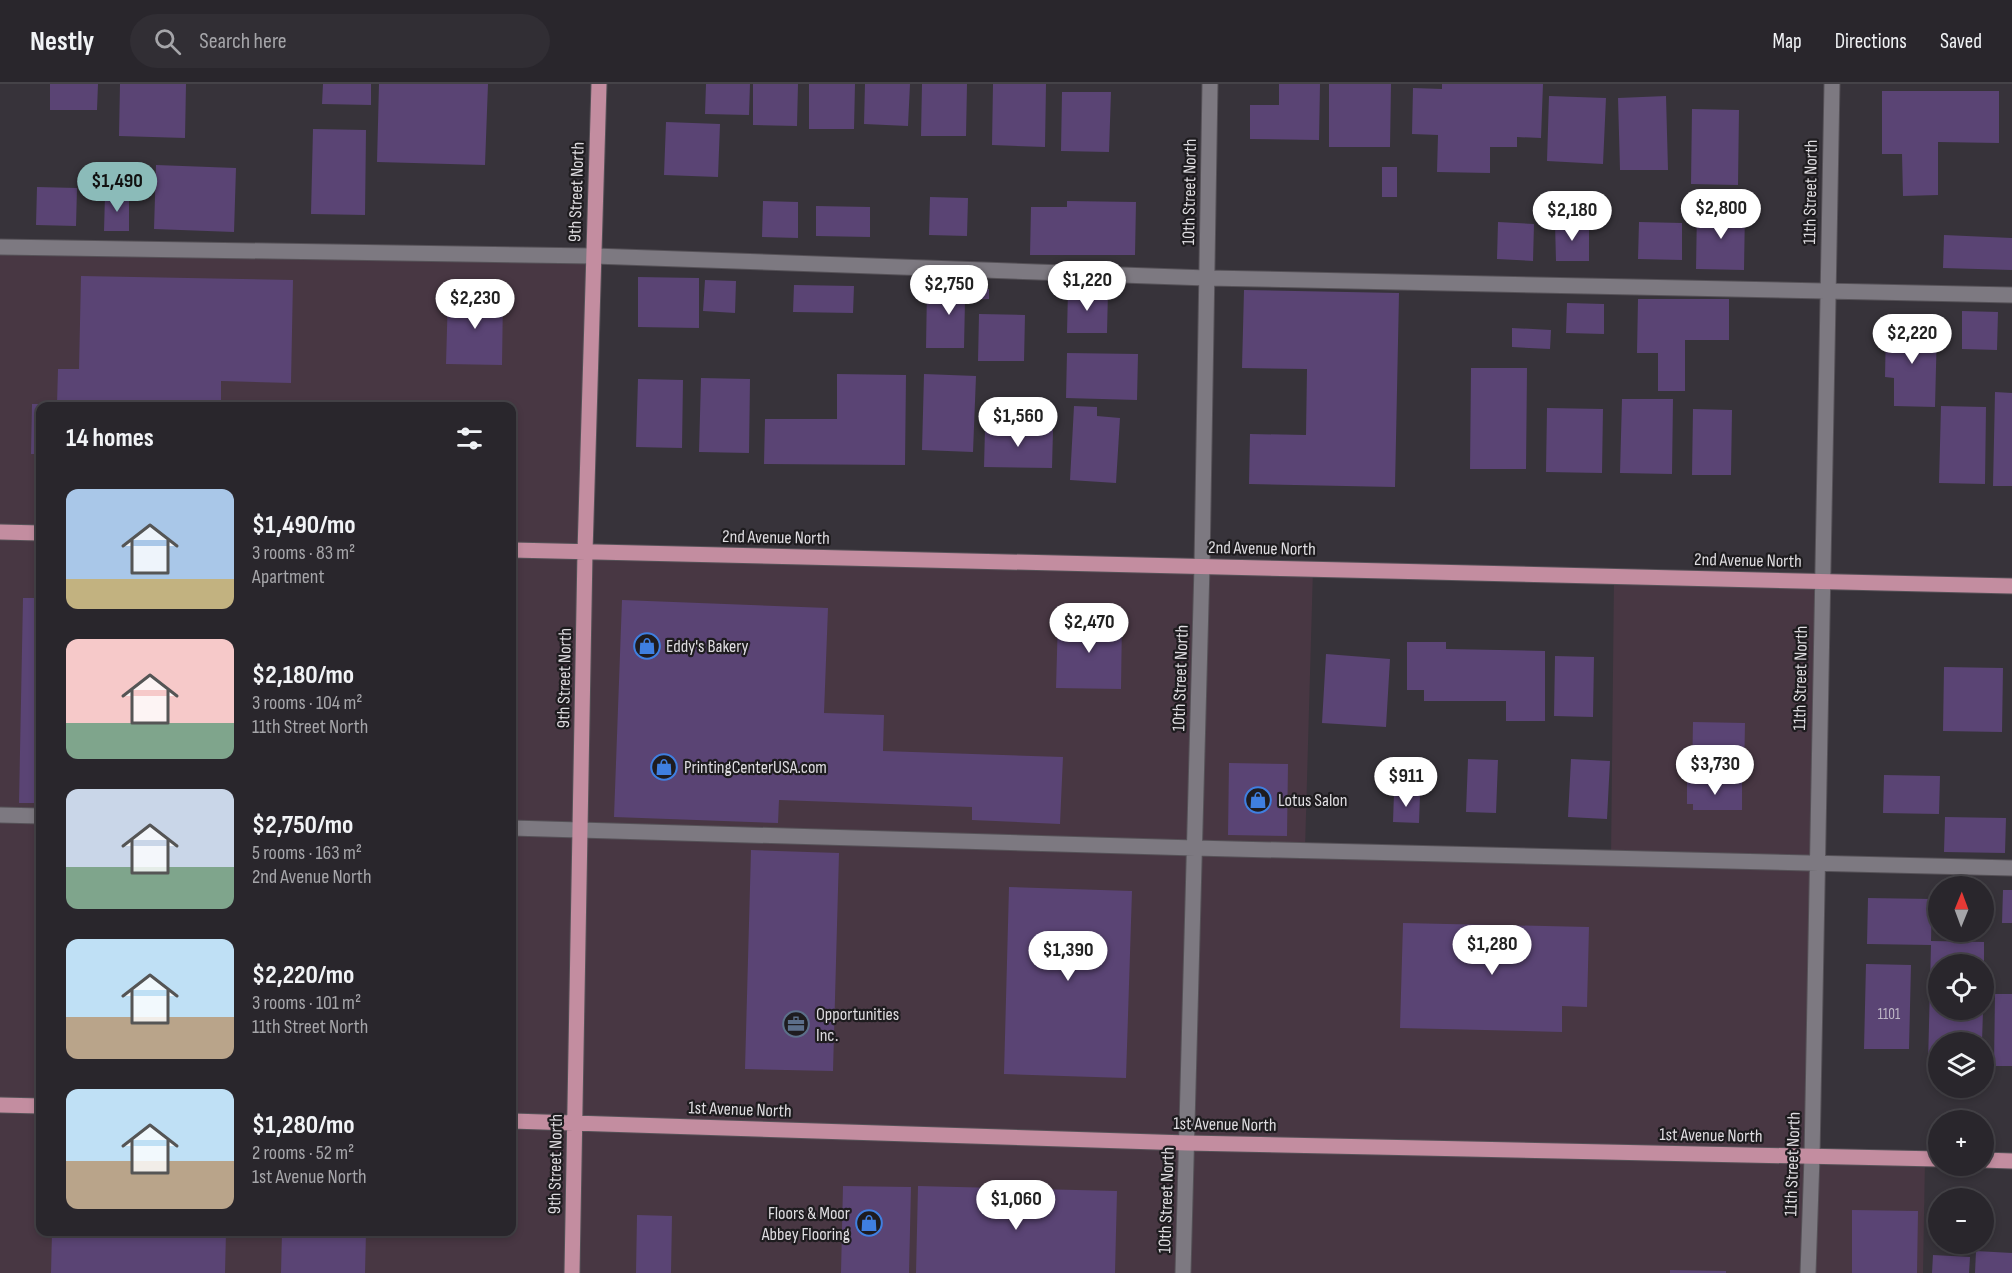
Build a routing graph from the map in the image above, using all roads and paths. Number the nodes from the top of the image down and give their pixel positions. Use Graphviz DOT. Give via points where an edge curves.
graph roads {
  1 [pos="599,84"];
  2 [pos="1210,84"];
  3 [pos="1832,84"];
  4 [pos="0,247"];
  5 [pos="594,256"];
  6 [pos="1207,278"];
  7 [pos="1827,292"];
  8 [pos="2012,295"];
  9 [pos="0,532"];
  10 [pos="36,533"];
  11 [pos="516,550"];
  12 [pos="585,552"];
  13 [pos="1202,566"];
  14 [pos="1821,581"];
  15 [pos="2012,586"];
  16 [pos="0,815"];
  17 [pos="36,816"];
  18 [pos="516,828"];
  19 [pos="580,830"];
  20 [pos="1195,848"];
  21 [pos="1817,862"];
  22 [pos="2012,868"];
  23 [pos="0,1105"];
  24 [pos="36,1106"];
  25 [pos="516,1121"];
  26 [pos="575,1123"];
  27 [pos="1187,1143"];
  28 [pos="1812,1157"];
  29 [pos="1928,1159"];
  30 [pos="1994,1160"];
  31 [pos="2012,1161"];
  32 [pos="572,1273"];
  33 [pos="1183,1273"];
  34 [pos="1808,1273"];
  1 -- 5 [label="main road, 9th Street North"];
  2 -- 6 [label="street, 10th Street North"];
  3 -- 7 [label="street, 11th Street North"];
  4 -- 5 [label="street"];
  5 -- 6 [label="street"];
  5 -- 12 [label="main road, 9th Street North"];
  6 -- 7 [label="street"];
  6 -- 13 [label="street, 10th Street North"];
  7 -- 8 [label="street"];
  7 -- 14 [label="street, 11th Street North"];
  9 -- 10 [label="main road"];
  11 -- 12 [label="main road, 2nd Avenue North"];
  12 -- 13 [label="main road, 2nd Avenue North"];
  12 -- 19 [label="main road, 9th Street North"];
  13 -- 14 [label="main road, 2nd Avenue North"];
  13 -- 20 [label="street, 10th Street North"];
  14 -- 15 [label="main road, 2nd Avenue North"];
  14 -- 21 [label="street, 11th Street North"];
  16 -- 17 [label="street"];
  18 -- 19 [label="street"];
  19 -- 20 [label="street"];
  19 -- 26 [label="main road, 9th Street North"];
  20 -- 21 [label="street"];
  20 -- 27 [label="street, 10th Street North"];
  21 -- 22 [label="street"];
  21 -- 28 [label="street, 11th Street North"];
  23 -- 24 [label="main road"];
  25 -- 26 [label="main road, 1st Avenue North"];
  26 -- 27 [label="main road, 1st Avenue North"];
  26 -- 32 [label="main road, 9th Street North"];
  27 -- 28 [label="main road, 1st Avenue North"];
  27 -- 33 [label="street, 10th Street North"];
  28 -- 29 [label="main road, 1st Avenue North"];
  28 -- 34 [label="street, 11th Street North"];
  30 -- 31 [label="main road"];
}
